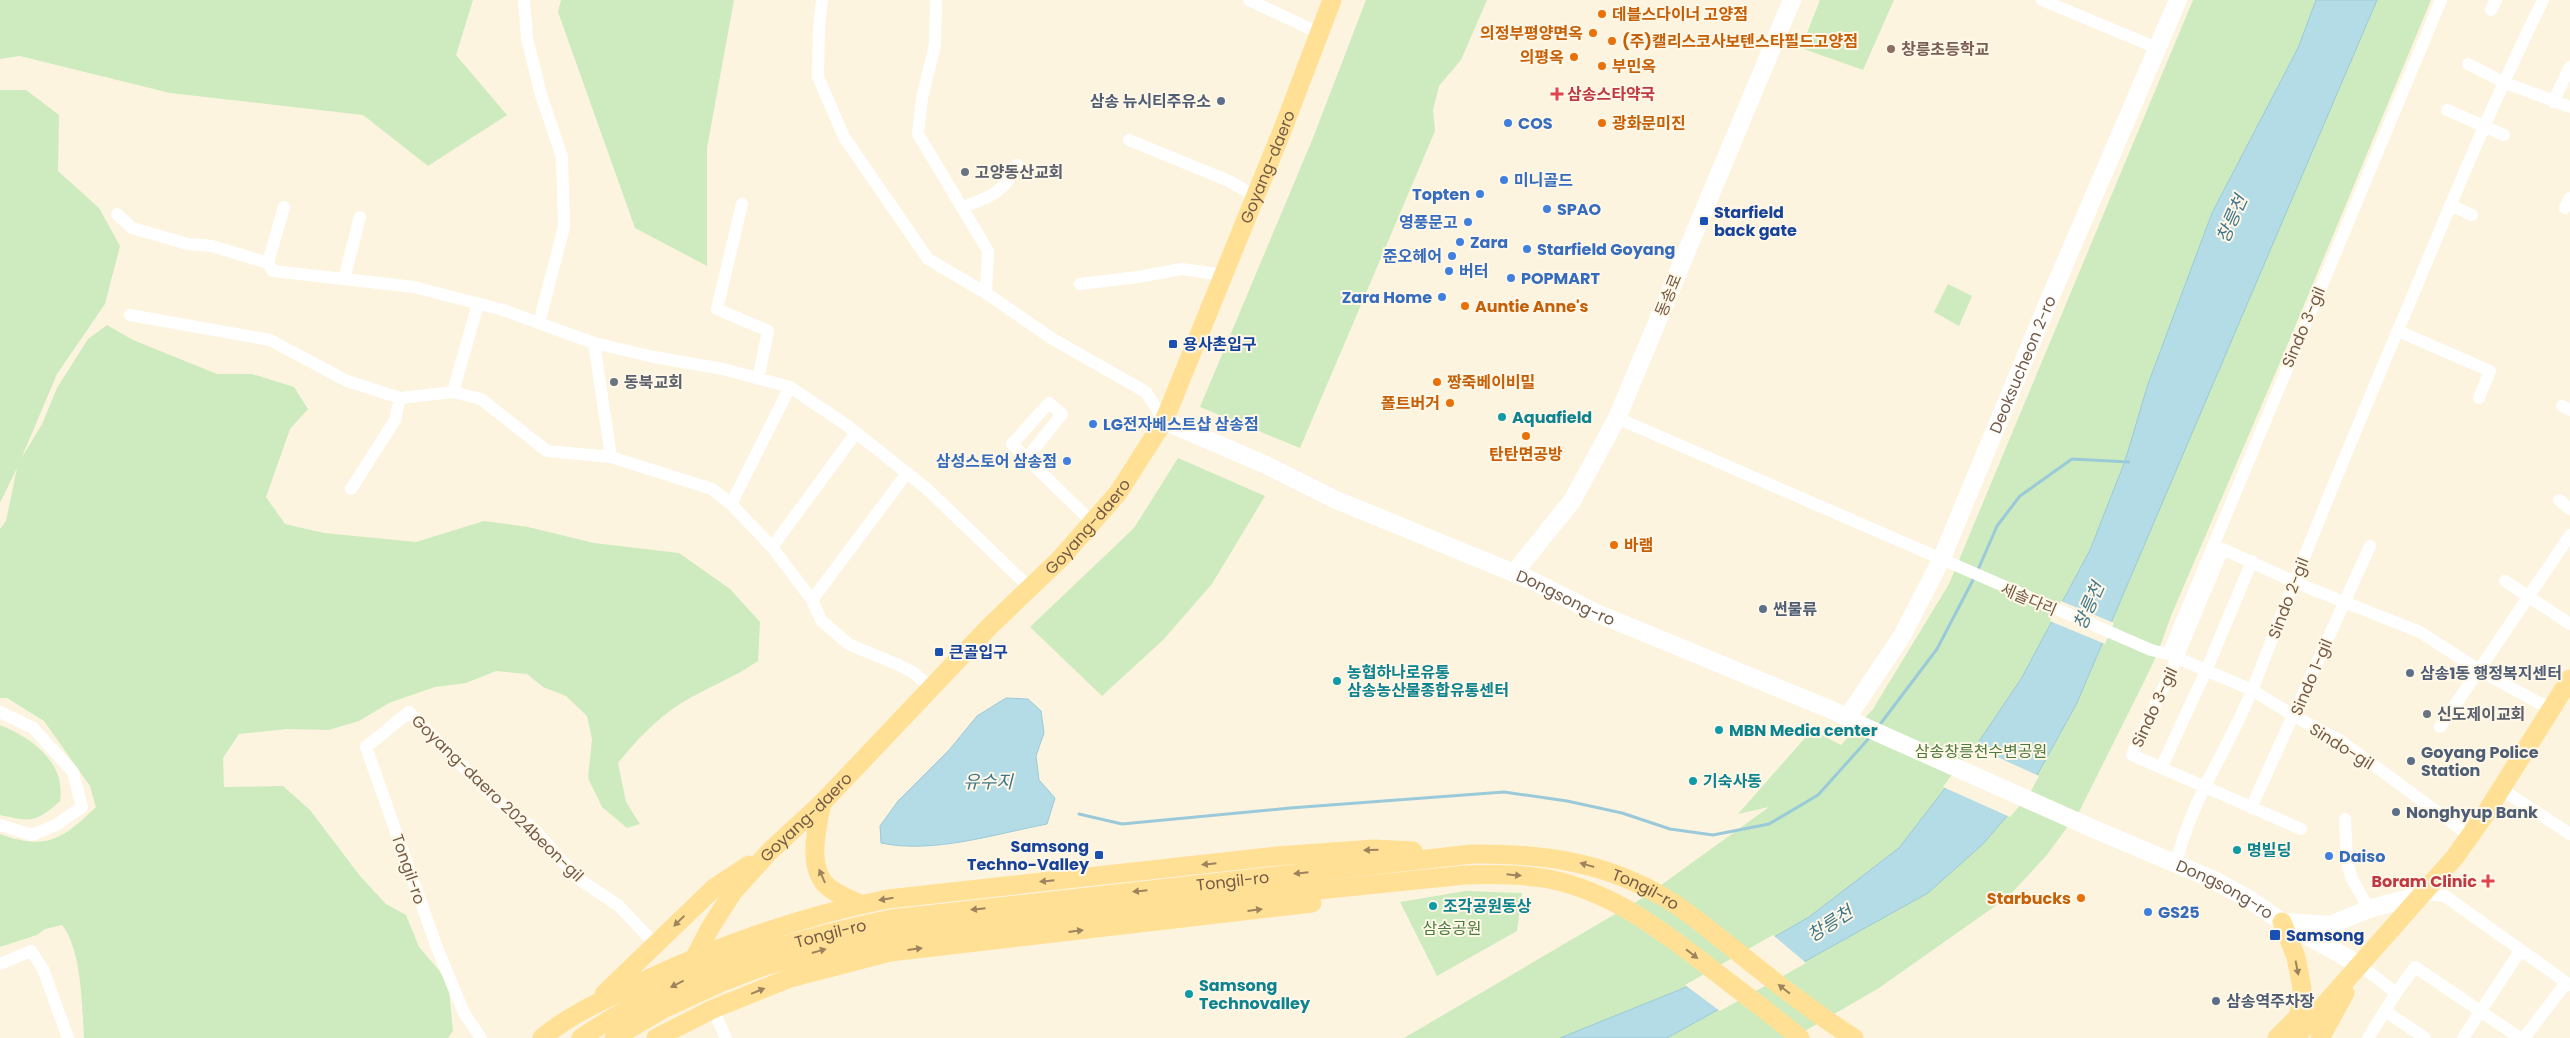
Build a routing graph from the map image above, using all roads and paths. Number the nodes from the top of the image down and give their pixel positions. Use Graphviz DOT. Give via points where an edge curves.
graph roads {
  1 [pos="524,0"];
  2 [pos="822,0"];
  3 [pos="936,0"];
  4 [pos="1248,0"];
  5 [pos="1332,0"];
  6 [pos="1792,0"];
  7 [pos="2042,0"];
  8 [pos="2178,0"];
  9 [pos="2441,0"];
  10 [pos="2543,0"];
  11 [pos="1319,33"];
  12 [pos="2157,48"];
  13 [pos="2468,64"];
  14 [pos="2570,67"];
  15 [pos="2503,82"];
  16 [pos="2553,102"];
  17 [pos="2570,107"];
  18 [pos="2447,110"];
  19 [pos="2484,126"];
  20 [pos="2504,135"];
  21 [pos="1129,140"];
  22 [pos="1017,165"];
  23 [pos="1255,196"];
  24 [pos="742,204"];
  25 [pos="2450,205"];
  26 [pos="284,207"];
  27 [pos="963,207"];
  28 [pos="117,214"];
  29 [pos="2472,215"];
  30 [pos="360,216"];
  31 [pos="268,263"];
  32 [pos="1223,275"];
  33 [pos="344,279"];
  34 [pos="1080,284"];
  35 [pos="986,293"];
  36 [pos="478,304"];
  37 [pos="130,315"];
  38 [pos="538,323"];
  39 [pos="2398,330"];
  40 [pos="594,343"];
  41 [pos="758,378"];
  42 [pos="790,387"];
  43 [pos="453,392"];
  44 [pos="400,398"];
  45 [pos="2480,398"];
  46 [pos="1617,418"];
  47 [pos="1164,421"];
  48 [pos="856,432"];
  49 [pos="611,457"];
  50 [pos="1027,458"];
  51 [pos="907,473"];
  52 [pos="351,489"];
  53 [pos="2559,500"];
  54 [pos="731,504"];
  55 [pos="2570,510"];
  56 [pos="1093,523"];
  57 [pos="2570,535"];
  58 [pos="2370,546"];
  59 [pos="772,547"];
  60 [pos="1941,560"];
  61 [pos="2252,561"];
  62 [pos="1514,572"];
  63 [pos="2505,581"];
  64 [pos="2294,582"];
  65 [pos="1030,588"];
  66 [pos="2530,595"];
  67 [pos="812,600"];
  68 [pos="2344,601"];
  69 [pos="2570,624"];
  70 [pos="2151,650"];
  71 [pos="2172,656"];
  72 [pos="2479,670"];
  73 [pos="2206,671"];
  74 [pos="2570,679"];
  75 [pos="931,688"];
  76 [pos="2252,690"];
  77 [pos="2553,706"];
  78 [pos="0,712"];
  79 [pos="409,712"];
  80 [pos="2294,716"];
  81 [pos="1847,718"];
  82 [pos="2440,728"];
  83 [pos="2161,768"];
  84 [pos="2205,788"];
  85 [pos="2501,788"];
  86 [pos="822,803"];
  87 [pos="2251,808"];
  88 [pos="2345,819"];
  89 [pos="0,825"];
  90 [pos="2301,830"];
  91 [pos="2570,834"];
  92 [pos="2470,836"];
  93 [pos="769,852"];
  94 [pos="1472,854"];
  95 [pos="2176,864"];
  96 [pos="1465,875"];
  97 [pos="2424,894"];
  98 [pos="860,904"];
  99 [pos="2369,909"];
  100 [pos="2282,922"];
  101 [pos="889,926"];
  102 [pos="654,944"];
  103 [pos="2520,951"];
  104 [pos="695,957"];
  105 [pos="0,964"];
  106 [pos="2360,965"];
  107 [pos="2568,984"];
  108 [pos="2396,993"];
  109 [pos="594,1004"];
  110 [pos="713,1009"];
  111 [pos="2385,1011"];
  112 [pos="2479,1011"];
  113 [pos="2299,1015"];
  114 [pos="557,1026"];
  115 [pos="1798,1036"];
  116 [pos="68,1038"];
  117 [pos="481,1038"];
  118 [pos="542,1038"];
  119 [pos="581,1038"];
  120 [pos="592,1038"];
  121 [pos="614,1038"];
  122 [pos="656,1038"];
  123 [pos="726,1038"];
  124 [pos="1854,1038"];
  125 [pos="2277,1038"];
  126 [pos="2295,1038"];
  127 [pos="2320,1038"];
  128 [pos="2368,1038"];
  129 [pos="2425,1038"];
  130 [pos="2463,1038"];
  131 [pos="2520,1038"];
  132 [pos="2524,1038"];
  1 -- 38 [label="street" via="528,38 541,95 562,157 564,227"];
  2 -- 35 [label="street" via="818,26 818,77 844,137 928,259"];
  3 -- 27 [label="street" via="935,45 922,98 918,134"];
  4 -- 11 [label="street"];
  5 -- 11 [label="main road, Goyang-daero"];
  6 -- 46 [label="main road, 동송로"];
  7 -- 12 [label="street"];
  8 -- 12 [label="main road, Deoksucheon 2-ro"];
  9 -- 71 [label="street, Sindo 3-gil"];
  10 -- 15 [label="street, Sindo 2-gil"];
  11 -- 23 [label="main road, Goyang-daero"];
  12 -- 60 [label="main road, Deoksucheon 2-ro"];
  13 -- 15 [label="street"];
  14 -- 16 [label="street"];
  15 -- 16 [label="street"];
  15 -- 19 [label="street, Sindo 2-gil"];
  16 -- 17 [label="street"];
  18 -- 19 [label="street"];
  19 -- 20 [label="street"];
  19 -- 25 [label="street, Sindo 2-gil"];
  21 -- 23 [label="street" via="1229,181"];
  22 -- 27 [label="street" via="1011,178 996,194"];
  23 -- 32 [label="main road, Goyang-daero"];
  24 -- 41 [label="street" via="717,309 768,330"];
  25 -- 29 [label="street"];
  25 -- 39 [label="street, Sindo 2-gil"];
  26 -- 31 [label="street"];
  27 -- 35 [label="street" via="988,250"];
  28 -- 31 [label="street" via="132,228 188,244 212,246"];
  30 -- 33 [label="street"];
  31 -- 33 [label="street" via="273,270"];
  32 -- 34 [label="street" via="1182,268"];
  32 -- 47 [label="main road, Goyang-daero"];
  33 -- 36 [label="street" via="414,287"];
  35 -- 47 [label="street" via="1051,338 1146,392"];
  36 -- 38 [label="street"];
  36 -- 43 [label="street"];
  37 -- 44 [label="street" via="270,340 346,380"];
  38 -- 40 [label="street"];
  39 -- 45 [label="street" via="2490,371"];
  39 -- 64 [label="street, Sindo 2-gil"];
  40 -- 41 [label="street"];
  40 -- 49 [label="street"];
  41 -- 42 [label="street"];
  42 -- 48 [label="street"];
  42 -- 54 [label="street"];
  43 -- 44 [label="street"];
  43 -- 49 [label="street" via="481,399 547,451"];
  44 -- 52 [label="street" via="395,420"];
  46 -- 60 [label="street, 세솔다리"];
  46 -- 62 [label="main road, 동송로" via="1572,500"];
  47 -- 56 [label="main road, Goyang-daero" via="1118,493"];
  47 -- 62 [label="main road, Dongsong-ro" via="1266,465 1334,499"];
  48 -- 51 [label="street"];
  48 -- 59 [label="street"];
  49 -- 54 [label="street" via="712,489"];
  50 -- 56 [label="street"];
  51 -- 65 [label="street"];
  51 -- 67 [label="street"];
  53 -- 55 [label="street"];
  54 -- 59 [label="street"];
  56 -- 65 [label="main road, Goyang-daero"];
  57 -- 66 [label="street"];
  58 -- 68 [label="street, Sindo 1-gil"];
  59 -- 67 [label="street"];
  60 -- 70 [label="street, 세솔다리"];
  60 -- 81 [label="main road, Deoksucheon 2-ro" via="1902,636"];
  61 -- 64 [label="street"];
  61 -- 71 [label="street, Sindo 3-gil" via="2223,549"];
  61 -- 73 [label="street"];
  62 -- 81 [label="main road, Dongsong-ro" via="1603,615"];
  63 -- 66 [label="street"];
  64 -- 68 [label="street"];
  64 -- 76 [label="street, Sindo 2-gil"];
  65 -- 75 [label="main road, Goyang-daero"];
  66 -- 69 [label="street"];
  66 -- 72 [label="street"];
  67 -- 75 [label="street" via="821,620 848,644 899,665"];
  68 -- 72 [label="street" via="2420,632"];
  68 -- 80 [label="street, Sindo 1-gil"];
  70 -- 71 [label="street, Sindo-gil"];
  71 -- 73 [label="street, Sindo-gil"];
  71 -- 83 [label="street, Sindo 3-gil" via="2132,755"];
  72 -- 77 [label="street" via="2538,703"];
  72 -- 82 [label="street"];
  73 -- 76 [label="street, Sindo-gil"];
  73 -- 83 [label="street"];
  74 -- 77 [label="main road"];
  75 -- 86 [label="main road, Goyang-daero"];
  76 -- 80 [label="street, Sindo-gil"];
  76 -- 84 [label="street, Sindo 2-gil"];
  77 -- 85 [label="main road"];
  78 -- 89 [label="street" via="33,728 73,772 82,807 56,825 32,836"];
  79 -- 102 [label="street, Goyang-daero 2024beon-gil" via="494,798 534,829 576,877 619,906"];
  79 -- 117 [label="street, Tongil-ro" via="366,747 436,945 464,1012"];
  80 -- 87 [label="street, Sindo 1-gil"];
  80 -- 92 [label="street, Sindo-gil" via="2341,741"];
  81 -- 95 [label="main road, Dongsong-ro"];
  83 -- 84 [label="street"];
  84 -- 87 [label="street"];
  84 -- 95 [label="street, Sindo 2-gil"];
  85 -- 91 [label="street"];
  85 -- 92 [label="main road"];
  86 -- 93 [label="main road, Goyang-daero"];
  98 -- 86 [label="main road, one-way" via="826,885 821,876 814,836"];
  87 -- 90 [label="street"];
  88 -- 99 [label="street" via="2347,860 2352,879"];
  92 -- 97 [label="main road"];
  93 -- 102 [label="main road, one-way" via="714,888"];
  93 -- 104 [label="main road, Goyang-daero" via="733,892"];
  94 -- 98 [label="main road, one-way" via="1374,849 1276,856"];
  94 -- 101 [label="main road, Tongil-ro, one-way"];
  124 -- 94 [label="main road, Tongil-ro, one-way" via="1822,1019 1679,906 1644,887 1586,864 1552,857"];
  95 -- 100 [label="main road, Dongsong-ro" via="2212,879"];
  96 -- 101 [label="main road, Tongil-ro"];
  110 -- 96 [label="main road, one-way" via="790,978 890,952 1281,907"];
  96 -- 115 [label="main road, Tongil-ro, one-way" via="1508,874 1549,879 1602,896 1654,924"];
  97 -- 99 [label="main road"];
  97 -- 103 [label="street" via="2445,896"];
  97 -- 106 [label="main road"];
  98 -- 104 [label="main road"];
  99 -- 100 [label="main road" via="2330,925"];
  100 -- 106 [label="main road, Dongsong-ro"];
  100 -- 113 [label="main road, one-way" via="2296,958 2302,988"];
  101 -- 119 [label="main road, Tongil-ro, one-way" via="829,932 716,968 663,991"];
  121 -- 101 [label="main road, Tongil-ro, one-way" via="664,1009 722,982"];
  102 -- 109 [label="main road"];
  103 -- 107 [label="street"];
  103 -- 112 [label="street"];
  104 -- 109 [label="main road"];
  104 -- 110 [label="main road"];
  105 -- 116 [label="street" via="31,951 43,969"];
  106 -- 108 [label="street"];
  106 -- 113 [label="main road"];
  106 -- 126 [label="main road"];
  106 -- 127 [label="main road"];
  107 -- 132 [label="street"];
  108 -- 111 [label="street"];
  108 -- 112 [label="street" via="2415,967"];
  109 -- 114 [label="main road"];
  110 -- 122 [label="main road"];
  110 -- 123 [label="street"];
  111 -- 128 [label="street"];
  111 -- 129 [label="street"];
  112 -- 130 [label="street"];
  112 -- 131 [label="street"];
  113 -- 125 [label="main road"];
  114 -- 118 [label="main road"];
  114 -- 120 [label="main road" via="580,1028"];
}
